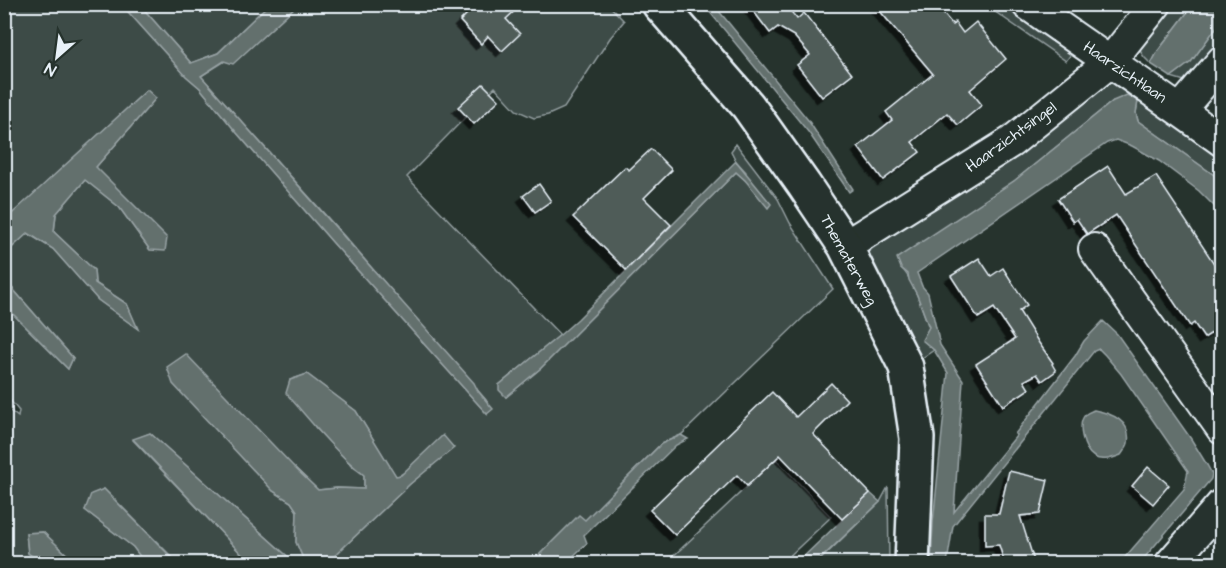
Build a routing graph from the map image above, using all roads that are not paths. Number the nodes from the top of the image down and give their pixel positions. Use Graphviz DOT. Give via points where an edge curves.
graph roads {
  1 [pos="659,4"];
  2 [pos="1027,4"];
  3 [pos="1156,4"];
  4 [pos="1221,61"];
  5 [pos="1109,63"];
  6 [pos="1180,110"];
  7 [pos="1221,141"];
  8 [pos="845,246"];
  9 [pos="1094,249"];
  10 [pos="1217,409"];
  11 [pos="1221,504"];
  12 [pos="912,564"];
  13 [pos="1170,564"];
  1 -- 8 [label="street, Thematerweg" via="748,106"];
  2 -- 5 [label="street, Haarzichtlaan"];
  3 -- 5 [label="street, Haarzichtsingel"];
  4 -- 6 [label="street"];
  5 -- 6 [label="street, Haarzichtlaan"];
  5 -- 8 [label="street, Haarzichtsingel" via="1011,142"];
  6 -- 7 [label="street, Haarzichtlaan"];
  8 -- 12 [label="street, Thematerweg" via="906,367 917,438"];
  9 -- 10 [label="street"];
  11 -- 13 [label="street"];
}
